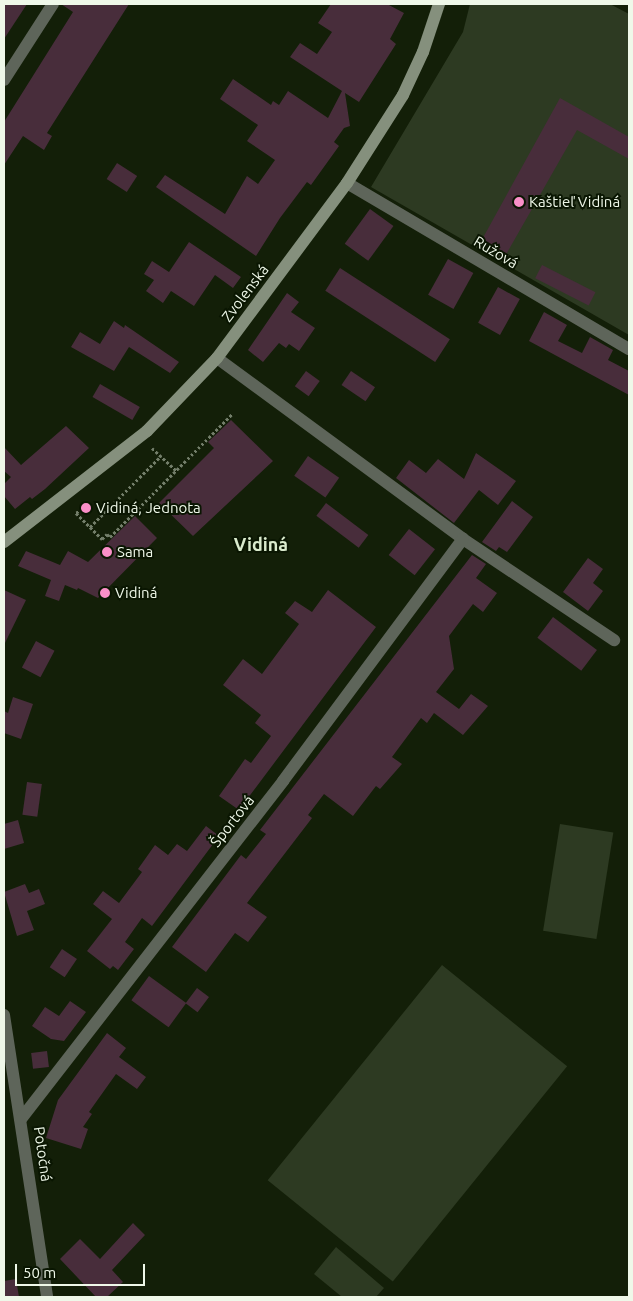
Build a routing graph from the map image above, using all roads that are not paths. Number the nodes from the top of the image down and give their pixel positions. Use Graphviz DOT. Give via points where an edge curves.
graph roads {
  1 [pos="53,4"];
  2 [pos="439,4"];
  3 [pos="4,80"];
  4 [pos="347,182"];
  5 [pos="629,350"];
  6 [pos="217,358"];
  7 [pos="463,539"];
  8 [pos="4,542"];
  9 [pos="614,640"];
  10 [pos="4,1015"];
  11 [pos="21,1118"];
  12 [pos="47,1297"];
  1 -- 3 [label="street"];
  2 -- 4 [label="street, Zvolenská" via="423,52 402,95"];
  4 -- 5 [label="street, Ružová"];
  4 -- 6 [label="street, Zvolenská"];
  6 -- 7 [label="street"];
  6 -- 8 [label="street, Zvolenská" via="147,431"];
  7 -- 9 [label="street"];
  7 -- 11 [label="street, Športová" via="277,789"];
  10 -- 11 [label="street, Potočná"];
  11 -- 12 [label="street, Potočná"];
}
